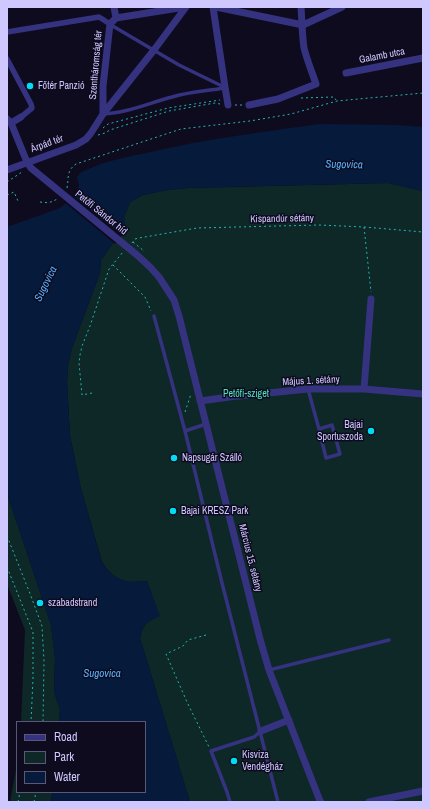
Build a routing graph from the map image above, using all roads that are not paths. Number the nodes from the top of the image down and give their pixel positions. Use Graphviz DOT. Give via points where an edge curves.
graph roads {
  1 [pos="114,7"];
  2 [pos="185,7"];
  3 [pos="214,7"];
  4 [pos="301,7"];
  5 [pos="342,7"];
  6 [pos="116,18"];
  7 [pos="110,24"];
  8 [pos="302,25"];
  9 [pos="7,32"];
  10 [pos="154,50"];
  11 [pos="423,58"];
  12 [pos="7,59"];
  13 [pos="346,73"];
  14 [pos="225,88"];
  15 [pos="228,105"];
  16 [pos="249,105"];
  17 [pos="103,114"];
  18 [pos="21,118"];
  19 [pos="9,121"];
  20 [pos="94,134"];
  21 [pos="27,162"];
  22 [pos="7,170"];
  23 [pos="137,255"];
  24 [pos="371,299"];
  25 [pos="154,316"];
  26 [pos="308,389"];
  27 [pos="364,389"];
  28 [pos="423,394"];
  29 [pos="200,401"];
  30 [pos="206,424"];
  31 [pos="319,429"];
  32 [pos="185,431"];
  33 [pos="389,640"];
  34 [pos="269,670"];
  35 [pos="289,720"];
  36 [pos="261,731"];
  37 [pos="423,791"];
  38 [pos="230,802"];
  39 [pos="278,802"];
  40 [pos="322,802"];
  41 [pos="369,802"];
  1 -- 6 [label="street"];
  2 -- 6 [label="street, Szentháromság tér"];
  2 -- 10 [label="street, Szentháromság tér"];
  3 -- 8 [label="street"];
  3 -- 14 [label="street"];
  4 -- 8 [label="street"];
  5 -- 8 [label="street"];
  6 -- 7 [label="street, Szentháromság tér"];
  7 -- 9 [label="street" via="99,17"];
  7 -- 10 [label="lane"];
  7 -- 17 [label="street, Szentháromság tér" via="103,86"];
  8 -- 16 [label="street" via="305,50 316,84"];
  10 -- 14 [label="lane"];
  10 -- 17 [label="street, Szentháromság tér"];
  11 -- 13 [label="street, Galamb utca"];
  12 -- 18 [label="street" via="32,108"];
  14 -- 15 [label="street"];
  14 -- 17 [label="lane" via="174,96 114,114"];
  17 -- 20 [label="street, Szentháromság tér"];
  18 -- 19 [label="street"];
  19 -- 21 [label="street"];
  20 -- 21 [label="street, Árpád tér" via="76,145"];
  21 -- 22 [label="street, Árpád tér"];
  21 -- 23 [label="street, Petőfi Sándor híd" via="52,186"];
  23 -- 29 [label="street, Március 15. sétány" via="159,277 174,300"];
  24 -- 27 [label="street"];
  25 -- 32 [label="lane"];
  26 -- 27 [label="street, Május 1. sétány"];
  26 -- 29 [label="street, Május 1. sétány"];
  26 -- 31 [label="lane"];
  27 -- 28 [label="street, Május 1. sétány"];
  29 -- 30 [label="street, Március 15. sétány"];
  30 -- 32 [label="lane"];
  30 -- 34 [label="street, Március 15. sétány"];
  31 -- 31 [label="lane" via="332,426 340,454 326,458"];
  32 -- 36 [label="lane"];
  33 -- 34 [label="lane"];
  34 -- 35 [label="street, Március 15. sétány"];
  35 -- 36 [label="street"];
  35 -- 40 [label="street, Március 15. sétány"];
  36 -- 38 [label="lane" via="254,737 211,751"];
  36 -- 39 [label="lane"];
  37 -- 41 [label="street"];
}
